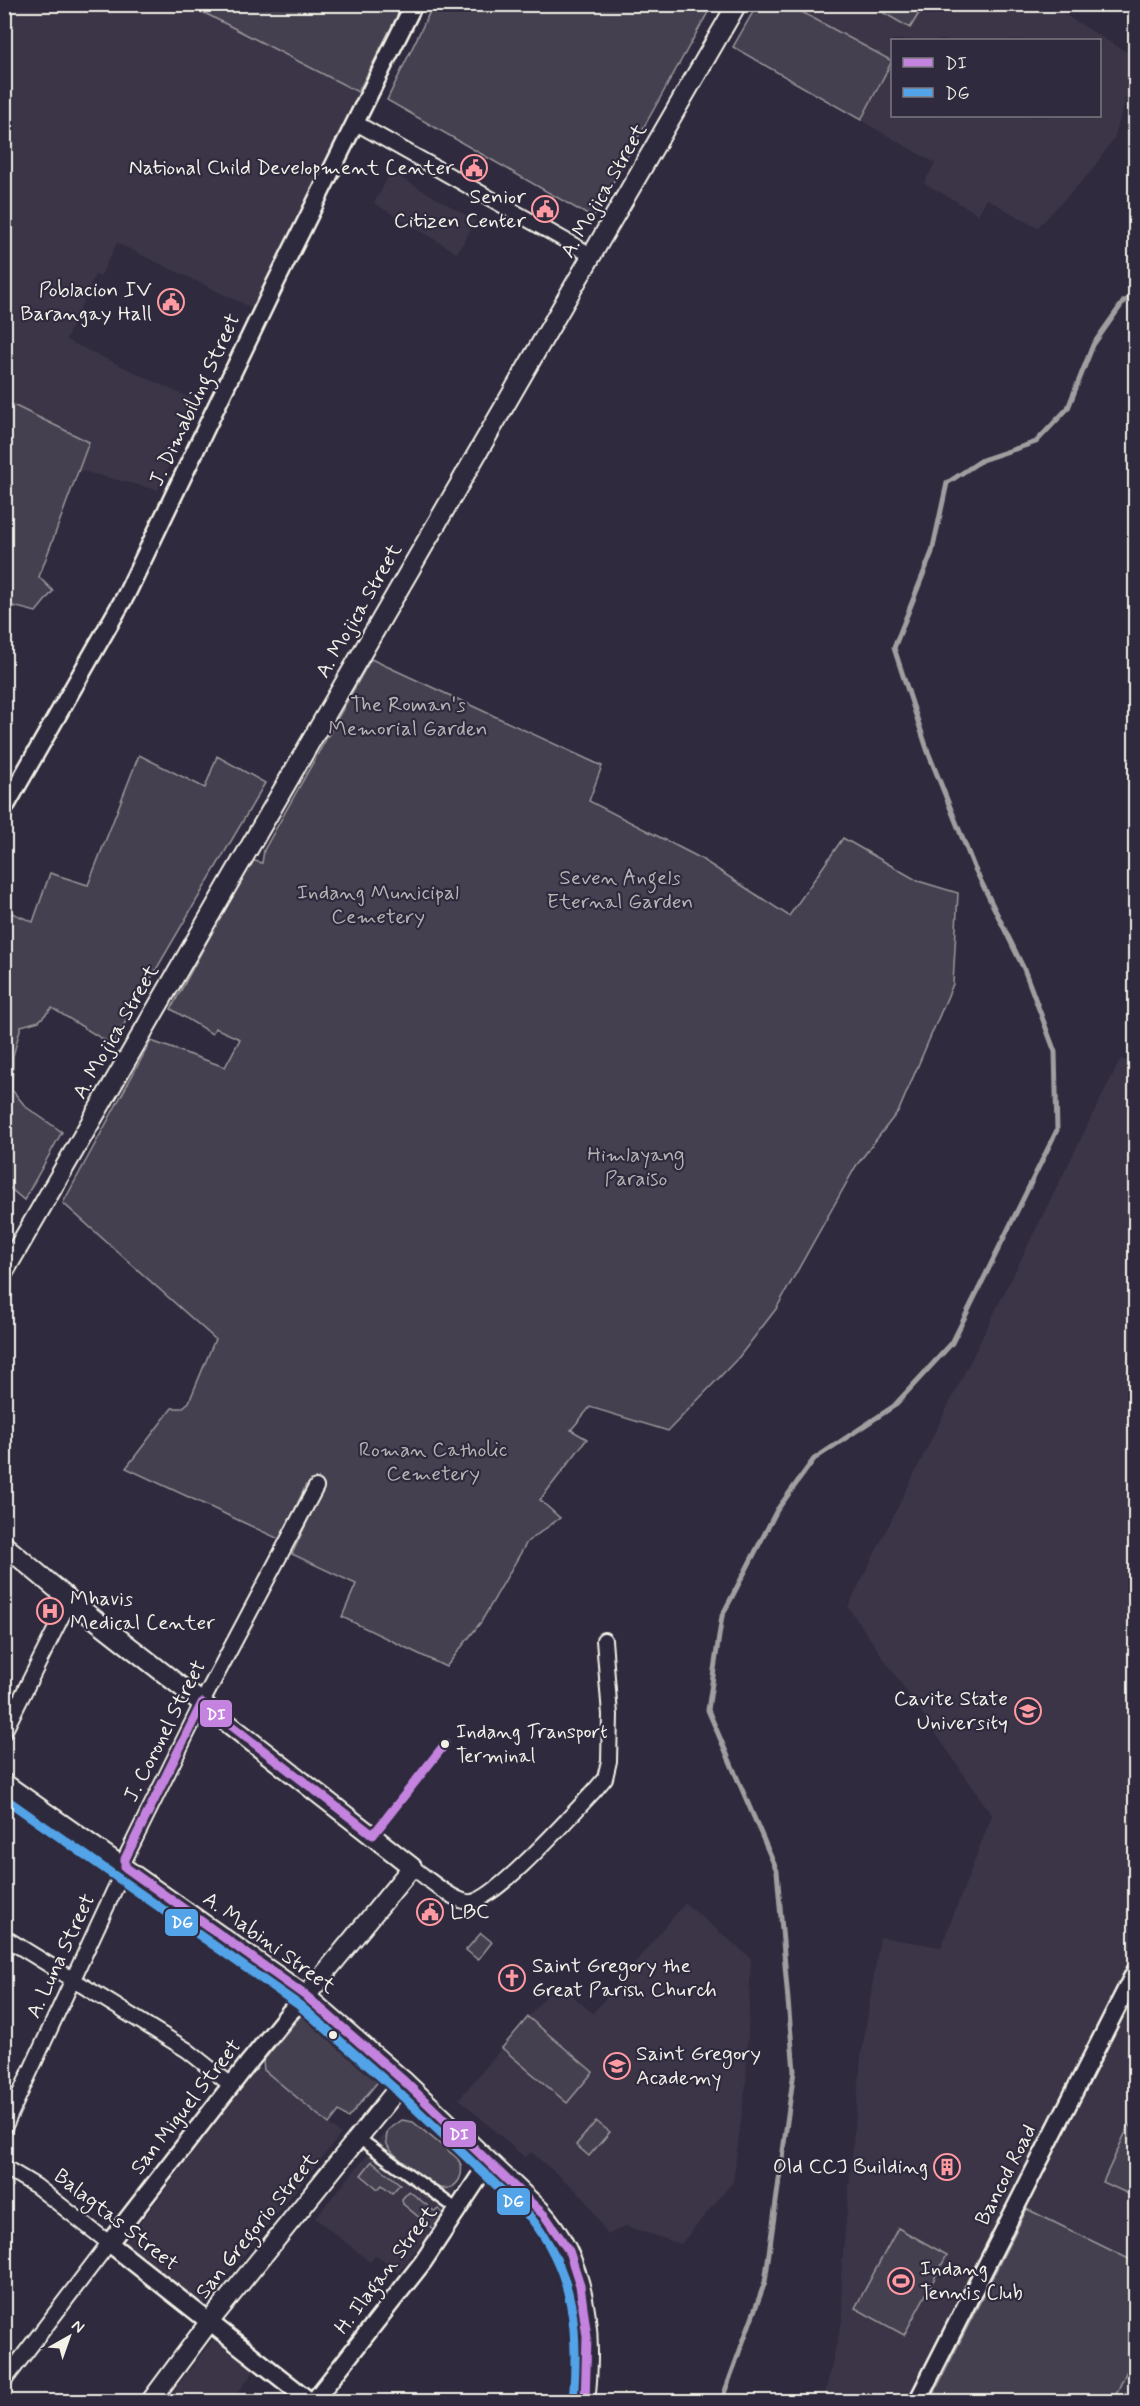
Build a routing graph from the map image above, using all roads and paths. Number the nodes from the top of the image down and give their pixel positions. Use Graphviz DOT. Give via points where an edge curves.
graph roads {
  1 [pos="414,4"];
  2 [pos="737,4"];
  3 [pos="356,123"];
  4 [pos="593,256"];
  5 [pos="4,809"];
  6 [pos="4,1272"];
  7 [pos="316,1487"];
  8 [pos="4,1545"];
  9 [pos="70,1600"];
  10 [pos="604,1640"];
  11 [pos="202,1703"];
  12 [pos="4,1732"];
  13 [pos="4,1783"];
  14 [pos="125,1867"];
  15 [pos="412,1867"];
  16 [pos="4,1937"];
  17 [pos="1136,1970"];
  18 [pos="73,1981"];
  19 [pos="306,1996"];
  20 [pos="404,2081"];
  21 [pos="231,2085"];
  22 [pos="4,2128"];
  23 [pos="357,2137"];
  24 [pos="489,2162"];
  25 [pos="4,2167"];
  26 [pos="458,2210"];
  27 [pos="109,2243"];
  28 [pos="210,2321"];
  29 [pos="4,2381"];
  30 [pos="150,2402"];
  31 [pos="312,2402"];
  32 [pos="585,2402"];
  33 [pos="917,2402"];
  1 -- 3 [label="street, J. Dimabiling Street"];
  2 -- 4 [label="main road, A. Mojica Street"];
  3 -- 4 [label="street"];
  3 -- 5 [label="street, J. Dimabiling Street" via="126,595"];
  4 -- 6 [label="main road, A. Mojica Street"];
  7 -- 11 [label="street, J. Coronel Street"];
  8 -- 9 [label="main road"];
  9 -- 11 [label="main road"];
  9 -- 12 [label="street"];
  10 -- 15 [label="street" via="609,1761 600,1785 510,1877 480,1900 458,1899"];
  11 -- 14 [label="street, J. Coronel Street" via="125,1859"];
  11 -- 15 [label="main road"];
  13 -- 14 [label="main road, A. Mabini Street"];
  14 -- 18 [label="street, A. Luna Street"];
  14 -- 19 [label="main road, A. Mabini Street"];
  15 -- 19 [label="main road, San Miguel Street"];
  16 -- 18 [label="street"];
  17 -- 33 [label="street, Bancod Road"];
  18 -- 21 [label="street" via="187,2050"];
  18 -- 22 [label="street, A. Luna Street"];
  19 -- 20 [label="main road, A. Mabini Street"];
  19 -- 21 [label="street, San Miguel Street"];
  20 -- 23 [label="main road, San Gregorio Street"];
  20 -- 24 [label="main road, A. Mabini Street"];
  21 -- 27 [label="street, San Miguel Street"];
  23 -- 26 [label="street"];
  23 -- 28 [label="main road, San Gregorio Street"];
  24 -- 26 [label="street, H. Ilagan Street"];
  24 -- 32 [label="main road, A. Mabini Street" via="545,2216 572,2259 587,2337"];
  25 -- 27 [label="street, Balagtas Street" via="36,2186"];
  26 -- 31 [label="street, H. Ilagan Street" via="399,2294"];
  27 -- 28 [label="street, Balagtas Street"];
  27 -- 29 [label="street, San Miguel Street"];
  28 -- 30 [label="main road, San Gregorio Street"];
  28 -- 31 [label="street, Balagtas Street"];
}
